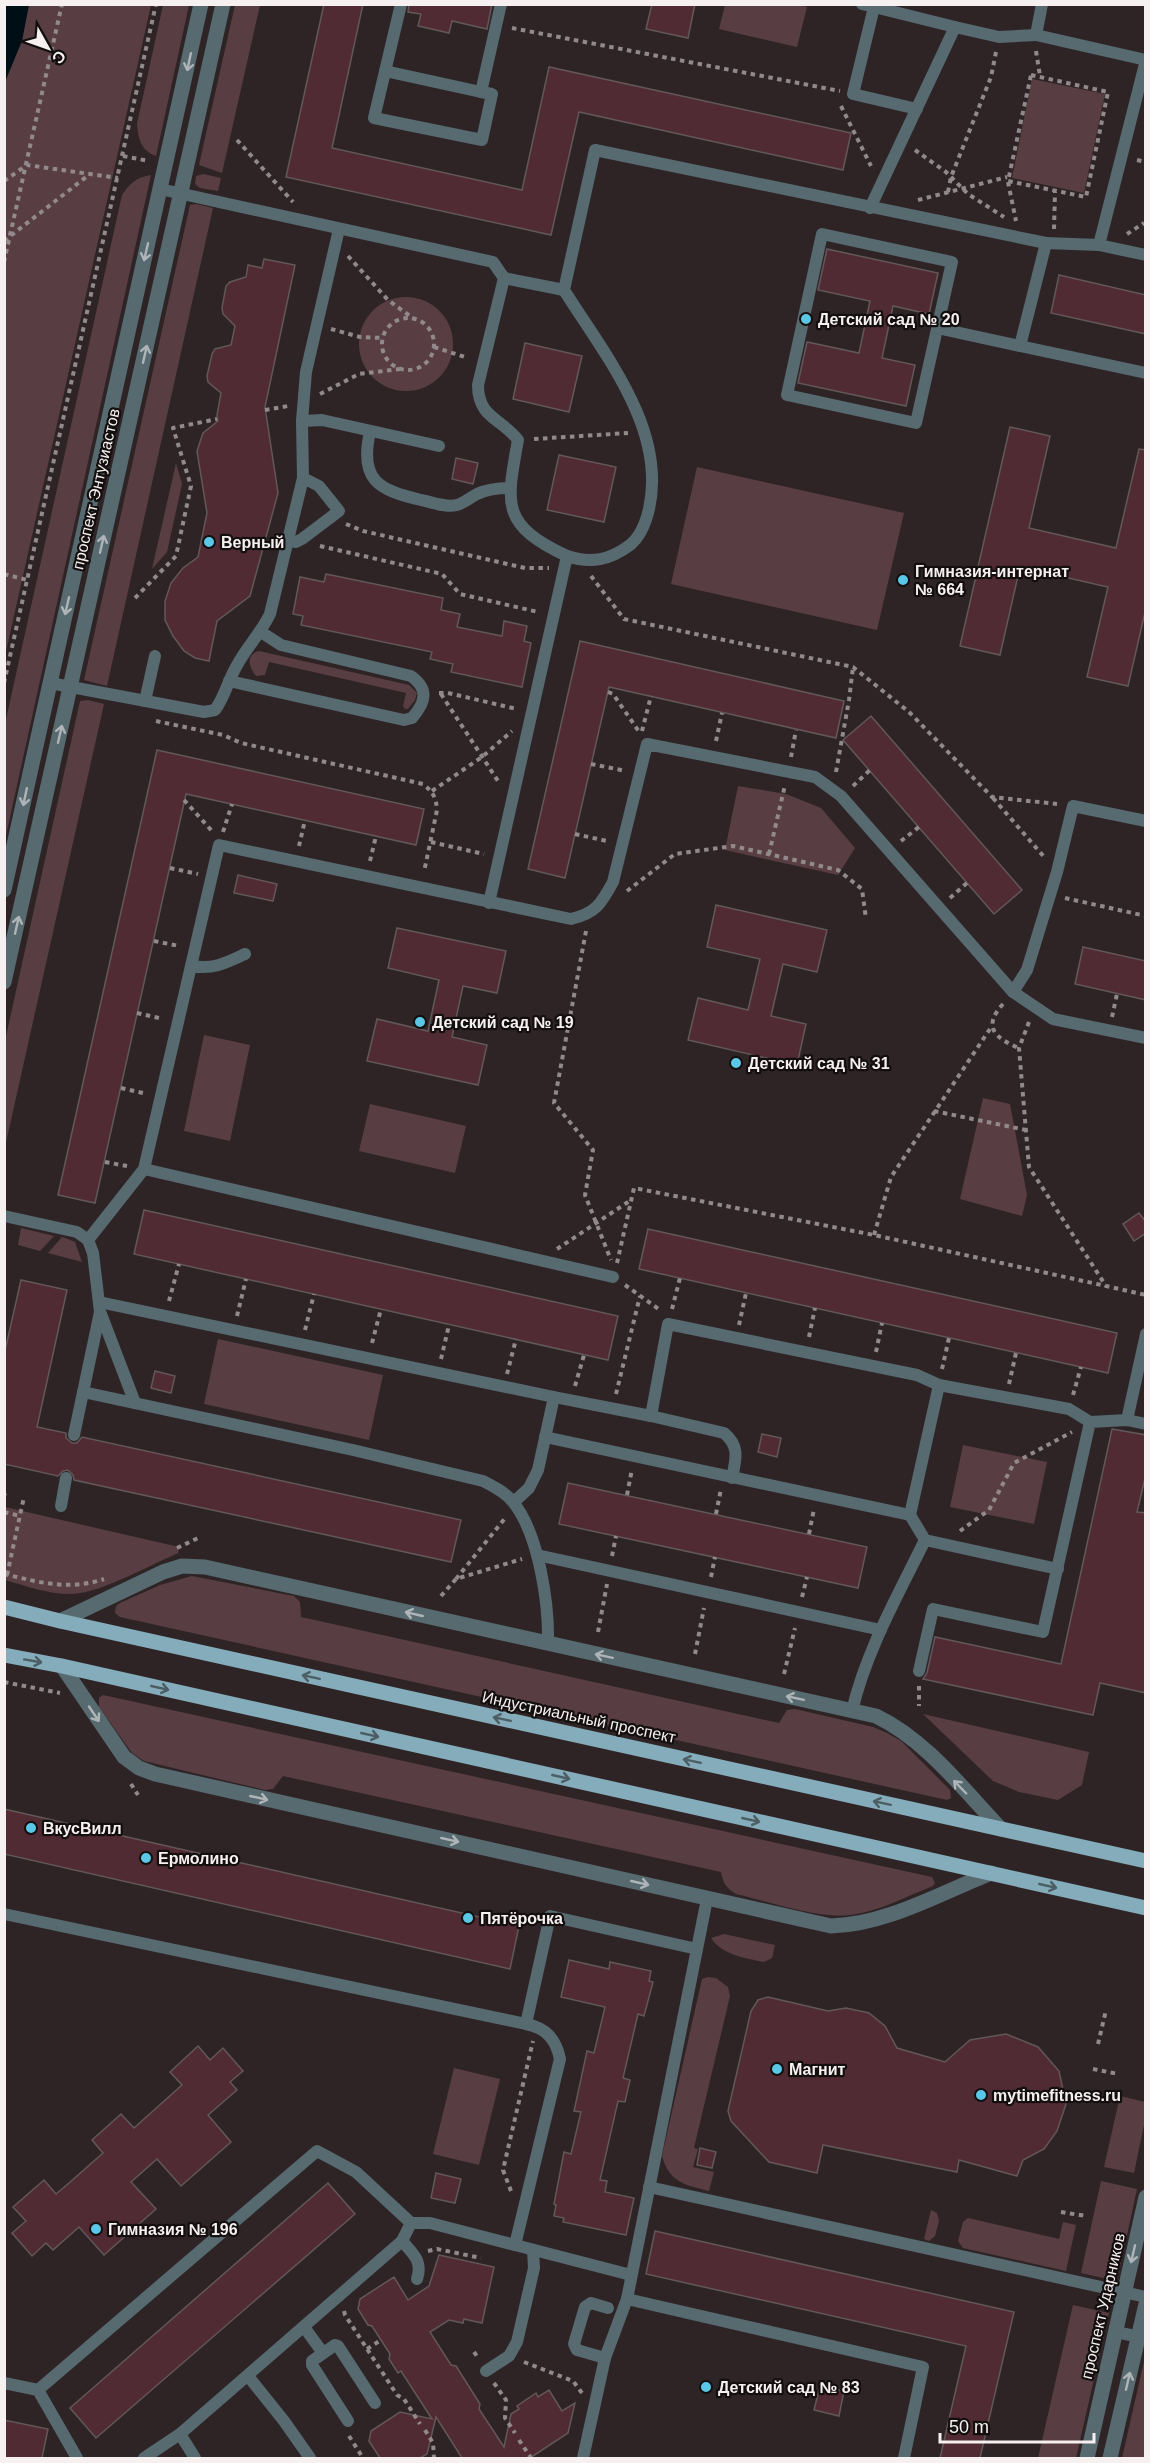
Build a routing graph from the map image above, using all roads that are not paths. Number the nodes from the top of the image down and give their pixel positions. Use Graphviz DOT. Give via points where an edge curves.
graph roads {
  1 [pos="201,4"];
  2 [pos="223,4"];
  3 [pos="401,4"];
  4 [pos="501,4"];
  5 [pos="1042,4"];
  6 [pos="868,6"];
  7 [pos="955,27"];
  8 [pos="1036,35"];
  9 [pos="1146,60"];
  10 [pos="385,71"];
  11 [pos="481,92"];
  12 [pos="917,109"];
  13 [pos="160,189"];
  14 [pos="181,193"];
  15 [pos="870,208"];
  16 [pos="339,229"];
  17 [pos="1050,243"];
  18 [pos="1099,246"];
  19 [pos="1146,255"];
  20 [pos="504,278"];
  21 [pos="564,290"];
  22 [pos="937,328"];
  23 [pos="1020,346"];
  24 [pos="1146,373"];
  25 [pos="302,421"];
  26 [pos="370,432"];
  27 [pos="439,446"];
  28 [pos="303,478"];
  29 [pos="509,488"];
  30 [pos="288,541"];
  31 [pos="570,560"];
  32 [pos="261,632"];
  33 [pos="155,656"];
  34 [pos="229,681"];
  35 [pos="50,683"];
  36 [pos="70,687"];
  37 [pos="145,701"];
  38 [pos="1146,821"];
  39 [pos="4,890"];
  40 [pos="489,903"];
  41 [pos="245,954"];
  42 [pos="191,966"];
  43 [pos="6,972"];
  44 [pos="1013,992"];
  45 [pos="1146,1038"];
  46 [pos="144,1169"];
  47 [pos="4,1216"];
  48 [pos="88,1240"];
  49 [pos="613,1277"];
  50 [pos="100,1307"];
  51 [pos="1146,1335"];
  52 [pos="939,1384"];
  53 [pos="83,1392"];
  54 [pos="554,1397"];
  55 [pos="135,1403"];
  56 [pos="651,1416"];
  57 [pos="1127,1420"];
  58 [pos="1090,1422"];
  59 [pos="1146,1424"];
  60 [pos="75,1435"];
  61 [pos="545,1437"];
  62 [pos="728,1477"];
  63 [pos="66,1478"];
  64 [pos="514,1502"];
  65 [pos="61,1506"];
  66 [pos="910,1515"];
  67 [pos="925,1540"];
  68 [pos="537,1555"];
  69 [pos="1058,1569"];
  70 [pos="4,1607"];
  71 [pos="60,1621"];
  72 [pos="881,1630"];
  73 [pos="548,1644"];
  74 [pos="4,1655"];
  75 [pos="62,1666"];
  76 [pos="919,1671"];
  77 [pos="852,1711"];
  78 [pos="1001,1829"];
  79 [pos="1146,1861"];
  80 [pos="991,1873"];
  81 [pos="707,1899"];
  82 [pos="1146,1908"];
  83 [pos="4,1914"];
  84 [pos="697,1949"];
  85 [pos="531,2025"];
  86 [pos="649,2187"];
  87 [pos="1146,2197"];
  88 [pos="411,2223"];
  89 [pos="402,2241"];
  90 [pos="515,2245"];
  91 [pos="533,2250"];
  92 [pos="631,2276"];
  93 [pos="417,2279"];
  94 [pos="1124,2292"];
  95 [pos="1146,2297"];
  96 [pos="627,2299"];
  97 [pos="1146,2304"];
  98 [pos="608,2308"];
  99 [pos="304,2327"];
  100 [pos="1115,2332"];
  101 [pos="1142,2338"];
  102 [pos="323,2353"];
  103 [pos="605,2358"];
  104 [pos="486,2371"];
  105 [pos="248,2376"];
  106 [pos="4,2383"];
  107 [pos="38,2391"];
  108 [pos="375,2403"];
  109 [pos="348,2421"];
  110 [pos="180,2434"];
  111 [pos="77,2458"];
  112 [pos="144,2458"];
  113 [pos="195,2458"];
  114 [pos="309,2458"];
  115 [pos="583,2458"];
  116 [pos="904,2458"];
  117 [pos="1087,2458"];
  118 [pos="1110,2458"];
  1 -- 13 [label="street, проспект Энтузиастов, one-way"];
  2 -- 14 [label="street, проспект Энтузиастов"];
  3 -- 10 [label="lane"];
  4 -- 11 [label="lane"];
  5 -- 8 [label="lane"];
  6 -- 7 [label="lane"];
  6 -- 12 [label="lane" via="853,94"];
  7 -- 8 [label="lane" via="999,37"];
  7 -- 12 [label="lane"];
  8 -- 9 [label="lane"];
  9 -- 18 [label="lane"];
  10 -- 11 [label="lane"];
  10 -- 11 [label="lane" via="374,118 482,140 492,94"];
  12 -- 15 [label="lane"];
  13 -- 14 [label="lane"];
  13 -- 35 [label="street, проспект Энтузиастов, one-way"];
  14 -- 16 [label="lane"];
  36 -- 14 [label="street, проспект Энтузиастов, one-way"];
  15 -- 17 [label="lane"];
  15 -- 21 [label="lane" via="595,150"];
  16 -- 20 [label="lane" via="493,262"];
  16 -- 25 [label="lane" via="306,372"];
  17 -- 18 [label="lane"];
  17 -- 23 [label="lane"];
  18 -- 19 [label="lane"];
  20 -- 21 [label="lane"];
  20 -- 29 [label="lane" via="478,400 518,440"];
  21 -- 31 [label="lane" via="623,384 644,433 651,463 652,494 645,524 635,541 616,556"];
  22 -- 22 [label="lane" via="916,423 787,395 822,234 952,262"];
  22 -- 23 [label="lane"];
  23 -- 24 [label="lane"];
  25 -- 26 [label="lane" via="322,420"];
  25 -- 28 [label="lane"];
  26 -- 27 [label="lane"];
  26 -- 29 [label="lane" via="366,449 368,467 376,483 393,493 447,506 493,488"];
  28 -- 30 [label="lane"];
  28 -- 30 [label="lane" via="319,486 339,511 302,539"];
  29 -- 31 [label="lane" via="513,511 526,533"];
  30 -- 32 [label="lane" via="270,614"];
  31 -- 40 [label="lane" via="553,615"];
  32 -- 34 [label="lane"];
  32 -- 34 [label="lane" via="281,645 411,676 420,682 423,702 412,718 404,720"];
  33 -- 37 [label="lane"];
  34 -- 37 [label="lane" via="215,710 204,712"];
  35 -- 36 [label="lane"];
  35 -- 39 [label="street, проспект Энтузиастов, one-way"];
  36 -- 37 [label="lane"];
  43 -- 36 [label="street, проспект Энтузиастов, one-way"];
  38 -- 44 [label="lane" via="1073,806 1027,970"];
  40 -- 42 [label="lane" via="220,843"];
  40 -- 44 [label="lane" via="571,920 588,915 603,902 613,882 647,744 816,777 842,796"];
  41 -- 42 [label="lane" via="219,967"];
  42 -- 46 [label="lane"];
  44 -- 45 [label="lane" via="1053,1019"];
  46 -- 48 [label="lane"];
  46 -- 49 [label="lane"];
  47 -- 48 [label="lane" via="77,1232"];
  48 -- 50 [label="lane"];
  50 -- 53 [label="lane"];
  50 -- 54 [label="lane" via="166,1315"];
  50 -- 55 [label="lane"];
  51 -- 57 [label="lane"];
  52 -- 56 [label="lane" via="917,1375 668,1324"];
  52 -- 58 [label="lane" via="1069,1409"];
  52 -- 66 [label="lane"];
  53 -- 55 [label="lane"];
  53 -- 60 [label="lane"];
  54 -- 56 [label="lane"];
  54 -- 61 [label="lane"];
  55 -- 64 [label="lane" via="483,1481"];
  56 -- 62 [label="lane" via="724,1433 733,1440 737,1452"];
  57 -- 58 [label="lane"];
  57 -- 59 [label="lane"];
  58 -- 69 [label="lane"];
  61 -- 62 [label="lane"];
  61 -- 64 [label="lane" via="529,1488"];
  62 -- 66 [label="lane"];
  63 -- 65 [label="lane"];
  64 -- 68 [label="lane"];
  66 -- 67 [label="lane"];
  67 -- 69 [label="lane"];
  67 -- 72 [label="lane"];
  68 -- 72 [label="lane"];
  68 -- 73 [label="lane" via="549,1621"];
  69 -- 76 [label="lane" via="1043,1632 933,1610"];
  70 -- 71 [label="main road, Индустриальный проспект"];
  73 -- 71 [label="street, one-way" via="182,1566"];
  78 -- 71 [label="main road, Индустриальный проспект, one-way"];
  72 -- 77 [label="lane"];
  77 -- 73 [label="street, one-way"];
  74 -- 75 [label="main road, one-way"];
  75 -- 80 [label="main road, one-way"];
  75 -- 81 [label="street, one-way" via="124,1757 155,1774"];
  78 -- 77 [label="street, one-way" via="914,1739 876,1716"];
  78 -- 79 [label="main road, Индустриальный проспект"];
  80 -- 81 [label="street" via="854,1926 831,1926"];
  80 -- 82 [label="main road, one-way"];
  81 -- 84 [label="lane"];
  83 -- 85 [label="lane"];
  84 -- 85 [label="lane" via="550,1916"];
  84 -- 86 [label="lane"];
  85 -- 90 [label="lane" via="548,2033 558,2046 560,2059"];
  86 -- 92 [label="lane"];
  86 -- 94 [label="lane"];
  87 -- 94 [label="street, проспект Ударников, one-way"];
  88 -- 89 [label="lane"];
  88 -- 90 [label="lane" via="430,2223"];
  88 -- 107 [label="lane" via="356,2172 317,2151"];
  89 -- 93 [label="lane" via="418,2259"];
  89 -- 99 [label="lane"];
  90 -- 91 [label="lane"];
  91 -- 92 [label="lane"];
  91 -- 104 [label="lane" via="534,2268 517,2342 509,2356"];
  92 -- 96 [label="lane"];
  94 -- 95 [label="lane"];
  94 -- 100 [label="street, проспект Ударников"];
  96 -- 103 [label="lane"];
  96 -- 116 [label="lane" via="923,2367"];
  97 -- 101 [label="street"];
  98 -- 103 [label="lane" via="591,2303 585,2307 574,2344 577,2350"];
  99 -- 102 [label="lane"];
  99 -- 105 [label="lane"];
  100 -- 101 [label="lane"];
  100 -- 117 [label="street, проспект Ударников"];
  118 -- 101 [label="street, one-way"];
  102 -- 108 [label="lane" via="338,2346"];
  102 -- 109 [label="lane" via="312,2365"];
  103 -- 115 [label="lane"];
  105 -- 110 [label="lane"];
  105 -- 114 [label="lane"];
  106 -- 107 [label="lane"];
  107 -- 111 [label="lane"];
  110 -- 112 [label="lane"];
  110 -- 113 [label="lane"];
}
